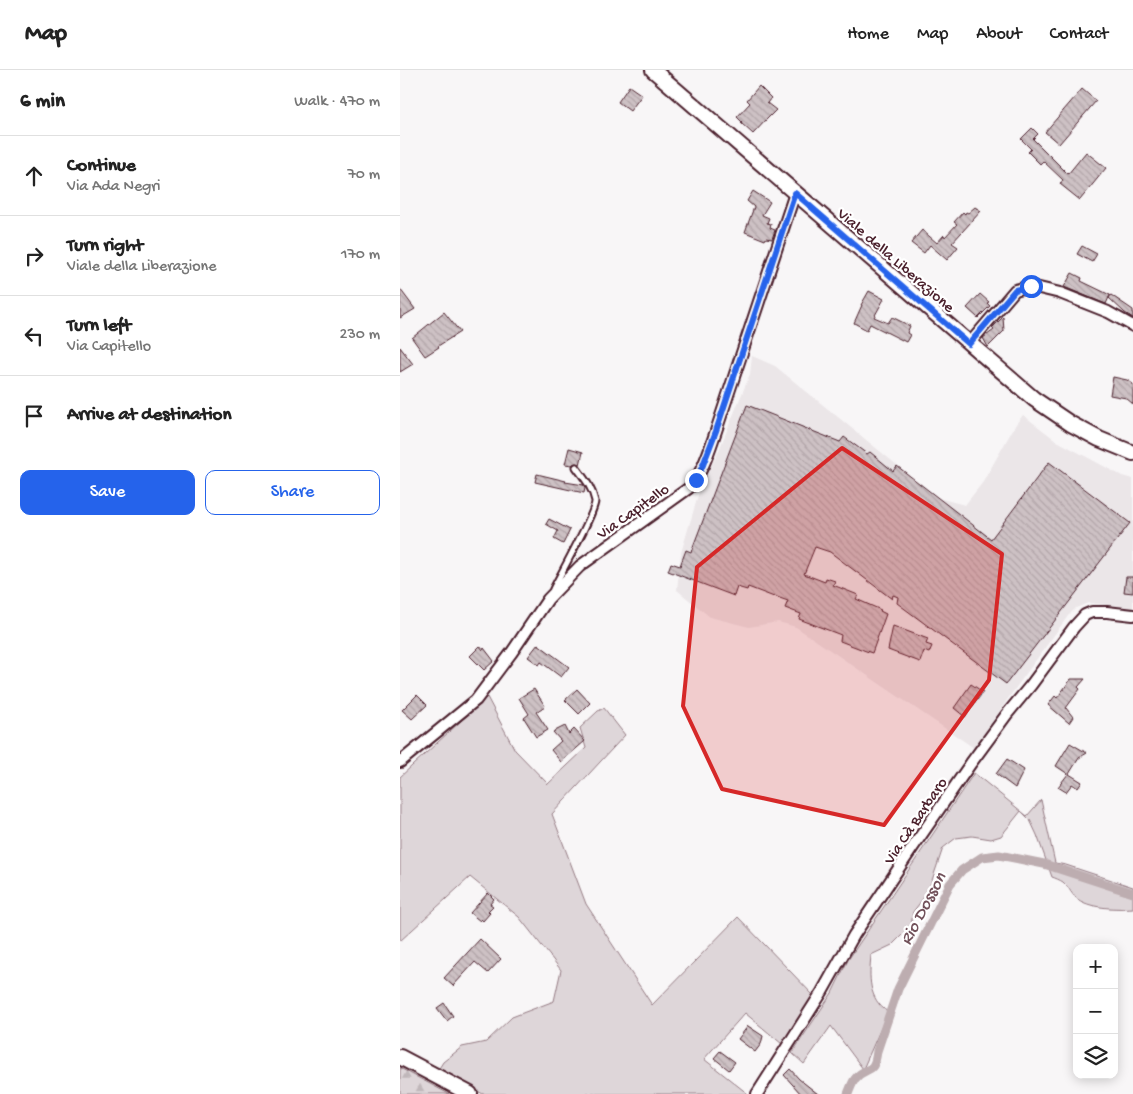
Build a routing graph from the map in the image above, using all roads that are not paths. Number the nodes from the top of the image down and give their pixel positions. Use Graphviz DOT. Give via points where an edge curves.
graph roads {
  1 [pos="653,70"];
  2 [pos="795,193"];
  3 [pos="1133,326"];
  4 [pos="969,344"];
  5 [pos="1133,453"];
  6 [pos="576,467"];
  7 [pos="548,599"];
  8 [pos="1133,615"];
  9 [pos="400,762"];
  10 [pos="400,1057"];
  11 [pos="470,1094"];
  12 [pos="757,1094"];
  1 -- 2 [label="street, Viale della Liberazione"];
  2 -- 4 [label="street, Viale della Liberazione"];
  2 -- 7 [label="street, Via Capitello" via="716,431 696,480 580,566"];
  3 -- 4 [label="street" via="1060,293 1031,286 1015,290"];
  4 -- 5 [label="street, Viale della Liberazione" via="1052,412"];
  6 -- 7 [label="lane" via="590,485 595,503"];
  7 -- 9 [label="street, Via Capitello" via="476,700"];
  8 -- 12 [label="street, Via Cà Barbaro" via="1092,612 1074,627 971,763 913,847 854,935"];
  10 -- 11 [label="street"];
}
